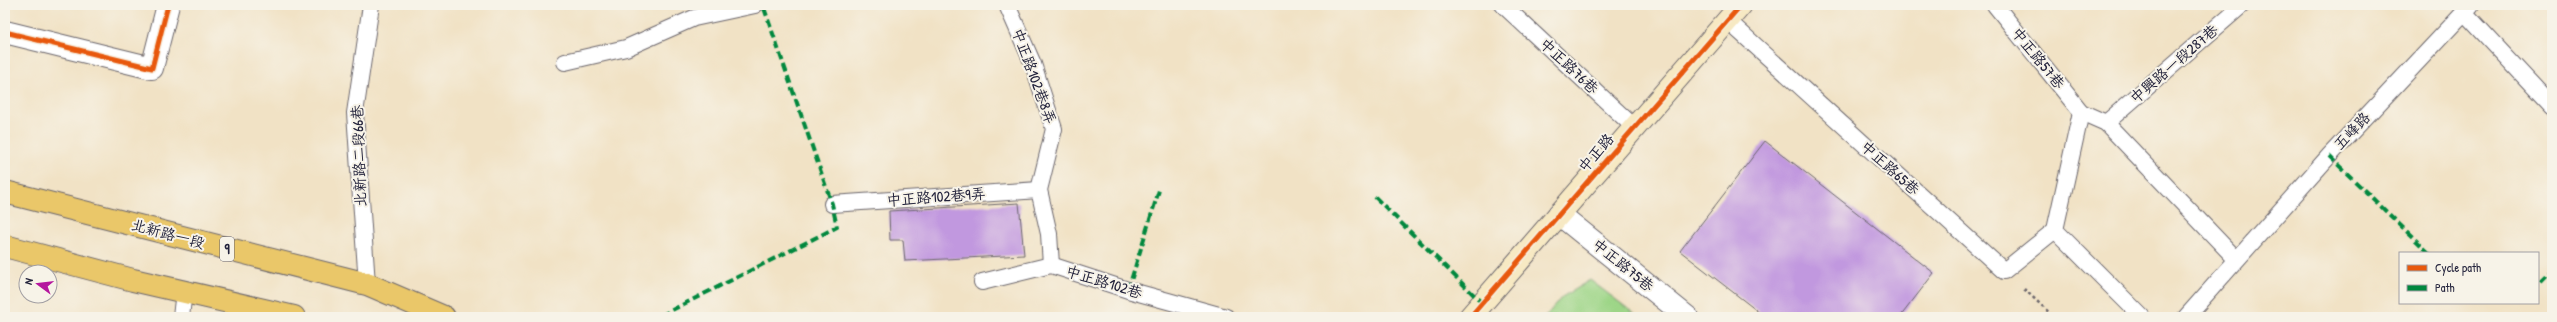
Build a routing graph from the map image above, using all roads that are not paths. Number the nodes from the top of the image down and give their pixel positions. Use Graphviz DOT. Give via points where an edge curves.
graph roads {
  1 [pos="168,5"];
  2 [pos="371,5"];
  3 [pos="755,5"];
  4 [pos="1007,5"];
  5 [pos="1503,5"];
  6 [pos="1995,5"];
  7 [pos="2242,5"];
  8 [pos="2468,9"];
  9 [pos="692,11"];
  10 [pos="1734,13"];
  11 [pos="5,32"];
  12 [pos="565,62"];
  13 [pos="2552,106"];
  14 [pos="2081,112"];
  15 [pos="2106,123"];
  16 [pos="1634,127"];
  17 [pos="1039,190"];
  18 [pos="5,192"];
  19 [pos="832,204"];
  20 [pos="1559,214"];
  21 [pos="2056,230"];
  22 [pos="5,246"];
  23 [pos="2236,259"];
  24 [pos="1051,265"];
  25 [pos="982,282"];
  26 [pos="367,284"];
  27 [pos="184,291"];
  28 [pos="181,317"];
  29 [pos="294,317"];
  30 [pos="444,317"];
  31 [pos="1226,317"];
  32 [pos="1470,317"];
  33 [pos="1687,317"];
  34 [pos="2142,317"];
  35 [pos="2186,317"];
  1 -- 11 [label="street" via="152,68"];
  2 -- 26 [label="lane, 北新路二段66巷" via="354,113"];
  3 -- 9 [label="lane"];
  4 -- 17 [label="lane, 中正路102巷8弄" via="1033,64 1054,129"];
  5 -- 16 [label="lane, 中正路76巷"];
  6 -- 14 [label="lane, 中正路57巷"];
  7 -- 15 [label="lane, 中興路一段287巷"];
  8 -- 13 [label="lane"];
  8 -- 23 [label="lane, 五峰路"];
  9 -- 12 [label="lane" via="626,48"];
  10 -- 16 [label="street, 中正路"];
  10 -- 21 [label="lane, 中正路65巷" via="2004,271"];
  14 -- 15 [label="lane"];
  14 -- 21 [label="lane"];
  15 -- 23 [label="lane"];
  16 -- 20 [label="street, 中正路"];
  17 -- 19 [label="lane, 中正路102巷9弄"];
  17 -- 24 [label="lane, 中正路102巷8弄" via="1049,234"];
  18 -- 26 [label="main road, 北新路一段 / 9"];
  20 -- 32 [label="street, 中正路"];
  20 -- 33 [label="street, 中正路75巷"];
  21 -- 34 [label="lane"];
  22 -- 27 [label="main road" via="56,261"];
  23 -- 35 [label="lane, 五峰路"];
  24 -- 25 [label="lane, 中正路102巷"];
  24 -- 31 [label="lane, 中正路102巷" via="1128,290"];
  26 -- 30 [label="main road, 北新路一段 / 9"];
  27 -- 28 [label="lane"];
  27 -- 29 [label="main road"];
}
